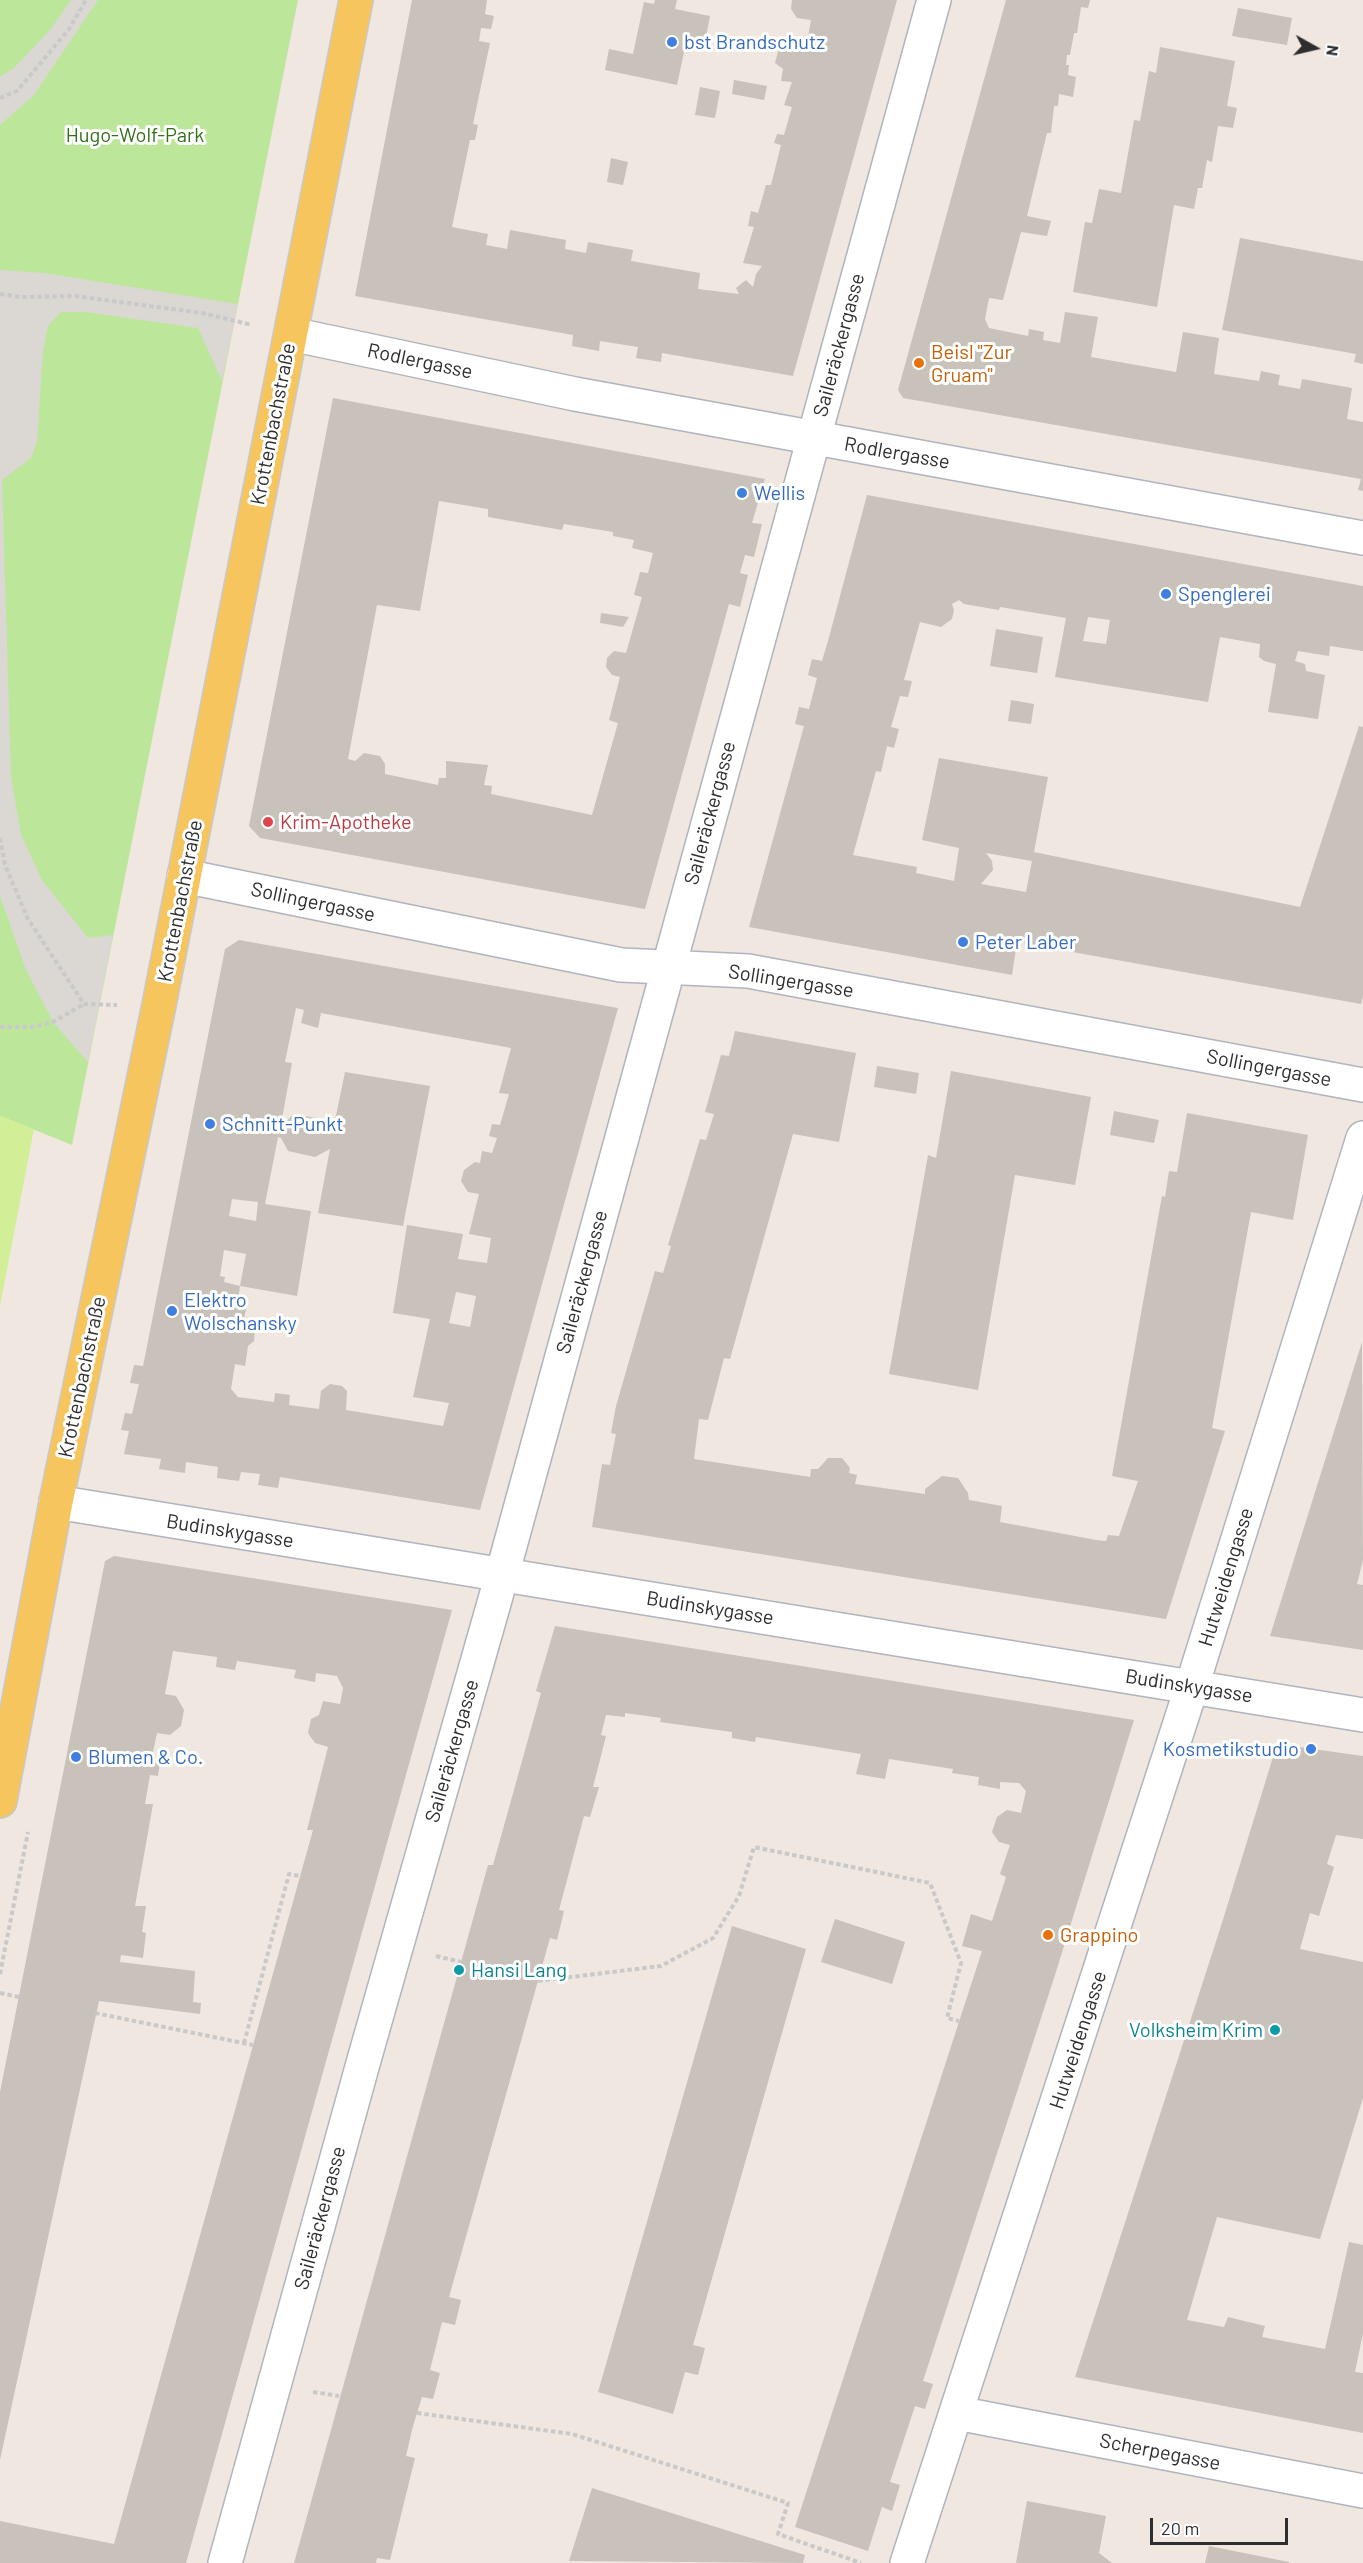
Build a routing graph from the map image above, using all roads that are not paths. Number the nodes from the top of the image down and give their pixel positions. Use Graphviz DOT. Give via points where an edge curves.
graph roads {
  1 [pos="356,0"];
  2 [pos="934,0"];
  3 [pos="291,334"];
  4 [pos="814,437"];
  5 [pos="1363,538"];
  6 [pos="184,876"];
  7 [pos="667,969"];
  8 [pos="1363,1085"];
  9 [pos="1363,1138"];
  10 [pos="56,1502"];
  11 [pos="502,1575"];
  12 [pos="1192,1686"];
  13 [pos="1363,1714"];
  14 [pos="0,1801"];
  15 [pos="957,2413"];
  16 [pos="1363,2491"];
  17 [pos="225,2563"];
  18 [pos="907,2563"];
  1 -- 3 [label="main road, Krottenbachstraße"];
  2 -- 4 [label="street, Saileräckergasse"];
  3 -- 4 [label="street, Rodlergasse" via="575,394"];
  3 -- 6 [label="main road, Krottenbachstraße"];
  4 -- 5 [label="street, Rodlergasse"];
  4 -- 7 [label="street, Saileräckergasse"];
  6 -- 7 [label="street, Sollingergasse" via="621,965"];
  6 -- 10 [label="main road, Krottenbachstraße"];
  7 -- 8 [label="street, Sollingergasse" via="748,971"];
  7 -- 11 [label="street, Saileräckergasse"];
  9 -- 12 [label="street, Hutweidengasse"];
  10 -- 11 [label="street, Budinskygasse"];
  10 -- 14 [label="main road, Krottenbachstraße"];
  11 -- 12 [label="street, Budinskygasse"];
  11 -- 17 [label="street, Saileräckergasse"];
  12 -- 13 [label="street, Budinskygasse"];
  12 -- 15 [label="street, Hutweidengasse"];
  15 -- 16 [label="street, Scherpegasse"];
  15 -- 18 [label="street, Hutweidengasse"];
}
